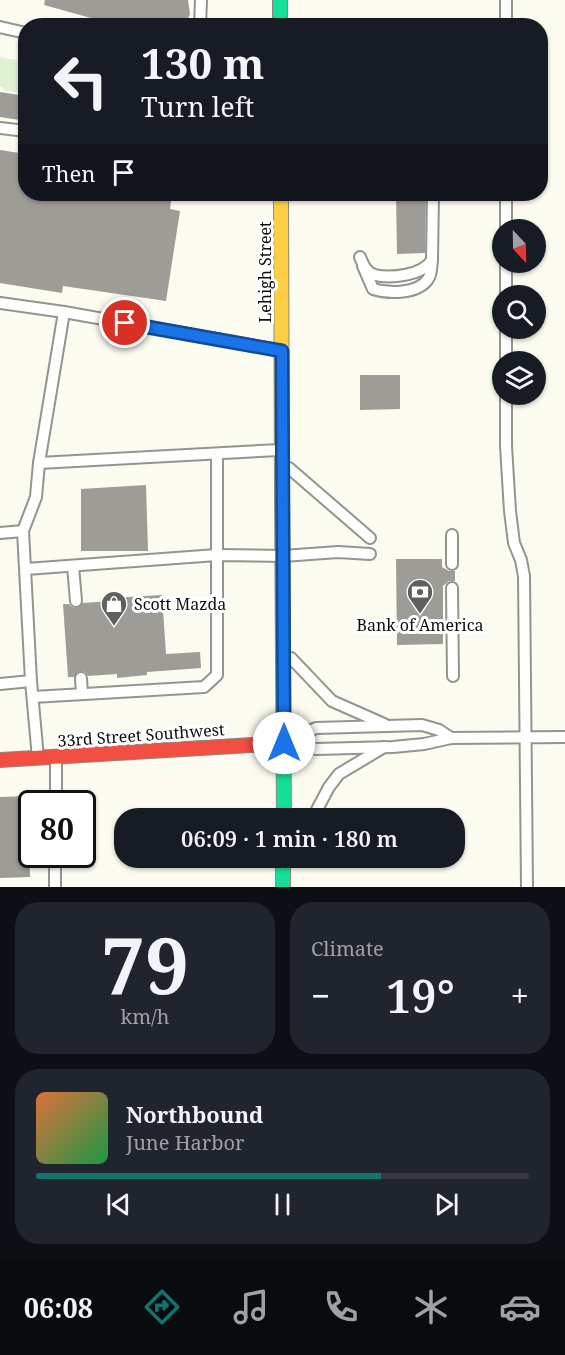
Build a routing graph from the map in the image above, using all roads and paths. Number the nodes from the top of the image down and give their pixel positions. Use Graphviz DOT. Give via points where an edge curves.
graph roads {
  1 [pos="201,0"];
  2 [pos="280,0"];
  3 [pos="506,0"];
  4 [pos="200,18"];
  5 [pos="280,18"];
  6 [pos="506,18"];
  7 [pos="0,27"];
  8 [pos="18,31"];
  9 [pos="0,128"];
  10 [pos="18,130"];
  11 [pos="281,201"];
  12 [pos="433,201"];
  13 [pos="506,201"];
  14 [pos="506,219"];
  15 [pos="432,260"];
  16 [pos="0,303"];
  17 [pos="64,312"];
  18 [pos="282,351"];
  19 [pos="506,405"];
  20 [pos="217,454"];
  21 [pos="282,456"];
  22 [pos="39,463"];
  23 [pos="23,531"];
  24 [pos="0,533"];
  25 [pos="452,535"];
  26 [pos="370,538"];
  27 [pos="370,554"];
  28 [pos="217,555"];
  29 [pos="283,556"];
  30 [pos="452,564"];
  31 [pos="73,566"];
  32 [pos="26,569"];
  33 [pos="452,588"];
  34 [pos="76,601"];
  35 [pos="283,648"];
  36 [pos="453,676"];
  37 [pos="81,678"];
  38 [pos="31,681"];
  39 [pos="0,684"];
  40 [pos="82,694"];
  41 [pos="33,697"];
  42 [pos="386,726"];
  43 [pos="565,737"];
  44 [pos="451,738"];
  45 [pos="525,738"];
  46 [pos="284,743"];
  47 [pos="385,747"];
  48 [pos="56,757"];
  49 [pos="38,758"];
  50 [pos="0,760"];
  51 [pos="56,790"];
  52 [pos="284,808"];
  53 [pos="318,808"];
  54 [pos="56,868"];
  55 [pos="283,868"];
  56 [pos="56,887"];
  57 [pos="283,887"];
  58 [pos="527,887"];
  1 -- 4 [label="lane"];
  2 -- 5 [label="main road"];
  3 -- 6 [label="lane"];
  7 -- 8 [label="lane"];
  9 -- 10 [label="lane"];
  11 -- 18 [label="main road, Lehigh Street"];
  12 -- 15 [label="lane"];
  13 -- 14 [label="lane"];
  15 -- 15 [label="lane" via="417,273 375,275 367,271 360,257 366,277 373,288 382,292 421,286 429,278"];
  16 -- 17 [label="lane"];
  17 -- 18 [label="lane"];
  17 -- 22 [label="lane"];
  18 -- 21 [label="main road, Lehigh Street"];
  19 -- 45 [label="lane" via="510,511 514,543 524,571"];
  20 -- 21 [label="lane"];
  20 -- 22 [label="lane"];
  20 -- 28 [label="lane"];
  21 -- 26 [label="lane"];
  21 -- 29 [label="main road, Lehigh Street"];
  22 -- 23 [label="lane" via="36,497"];
  23 -- 24 [label="lane"];
  23 -- 32 [label="lane"];
  25 -- 30 [label="lane"];
  27 -- 29 [label="lane"];
  28 -- 29 [label="lane"];
  28 -- 31 [label="lane"];
  28 -- 40 [label="lane" via="217,675 204,687"];
  29 -- 35 [label="main road, Lehigh Street"];
  31 -- 32 [label="lane"];
  31 -- 34 [label="lane"];
  32 -- 38 [label="lane"];
  33 -- 36 [label="lane"];
  35 -- 42 [label="lane" via="333,701"];
  35 -- 46 [label="main road, Lehigh Street"];
  37 -- 40 [label="lane"];
  38 -- 39 [label="lane"];
  38 -- 41 [label="lane"];
  40 -- 41 [label="lane"];
  41 -- 49 [label="lane"];
  42 -- 44 [label="lane" via="422,725"];
  42 -- 46 [label="lane" via="316,728"];
  43 -- 45 [label="lane"];
  44 -- 45 [label="lane"];
  44 -- 47 [label="lane"];
  45 -- 58 [label="lane"];
  46 -- 47 [label="lane" via="316,749"];
  46 -- 48 [label="main road, 33rd Street Southwest"];
  46 -- 52 [label="main road, Lehigh Street"];
  47 -- 53 [label="lane" via="339,774"];
  48 -- 49 [label="main road, 33rd Street Southwest"];
  48 -- 51 [label="lane"];
  49 -- 50 [label="main road, 33rd Street Southwest"];
  54 -- 56 [label="lane"];
  55 -- 57 [label="main road"];
}
